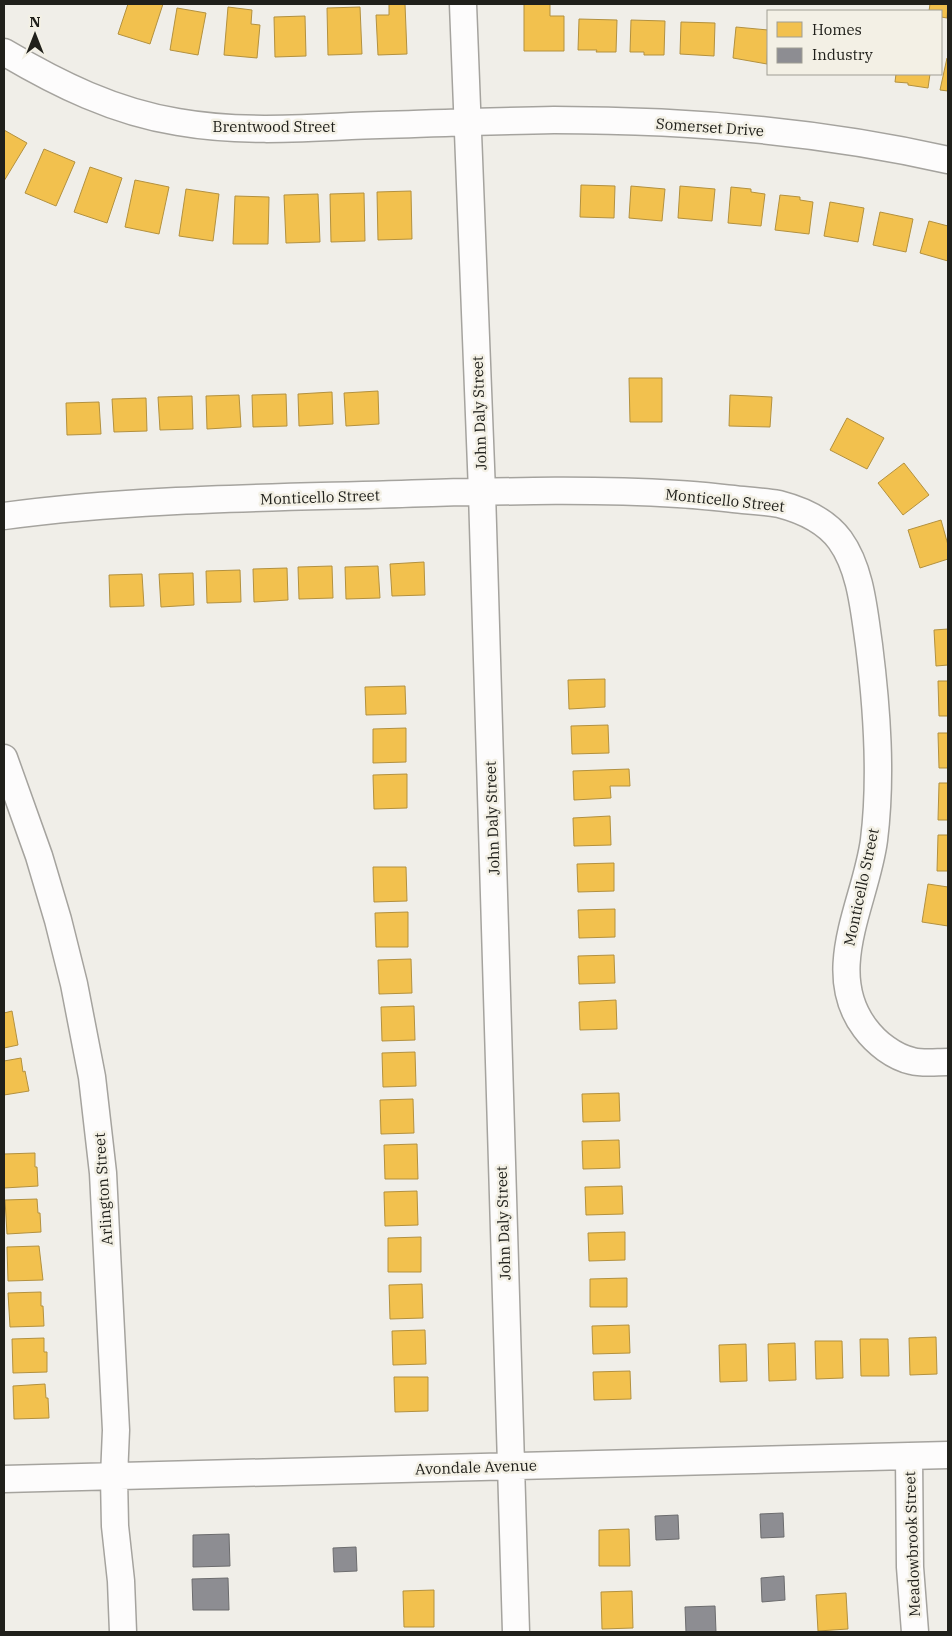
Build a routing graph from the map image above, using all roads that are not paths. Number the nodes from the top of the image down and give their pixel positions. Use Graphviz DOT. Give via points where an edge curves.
graph roads {
  1 [pos="463,4"];
  2 [pos="4,52"];
  3 [pos="468,122"];
  4 [pos="948,160"];
  5 [pos="482,492"];
  6 [pos="4,516"];
  7 [pos="4,758"];
  8 [pos="948,1062"];
  9 [pos="948,1455"];
  10 [pos="909,1456"];
  11 [pos="510,1466"];
  12 [pos="114,1477"];
  13 [pos="4,1479"];
  14 [pos="123,1632"];
  15 [pos="516,1632"];
  16 [pos="914,1632"];
  1 -- 3 [label="street, John Daly Street"];
  2 -- 3 [label="street, Brentwood Street" via="85,95 175,122 271,130"];
  3 -- 4 [label="street, Somerset Drive" via="673,123 839,140"];
  3 -- 5 [label="street, John Daly Street"];
  5 -- 6 [label="street, Monticello Street" via="194,500"];
  5 -- 8 [label="street, Monticello Street" via="633,491 774,503 809,515 840,539 853,568 863,606 874,688 877,749 874,842 846,957 850,1002 859,1021 884,1048 913,1061"];
  5 -- 11 [label="street, John Daly Street"];
  7 -- 12 [label="street, Arlington Street" via="58,920 92,1077 103,1173 116,1430"];
  9 -- 10 [label="street, Avondale Avenue"];
  10 -- 11 [label="street, Avondale Avenue"];
  10 -- 16 [label="street, Meadowbrook Street"];
  11 -- 12 [label="street, Avondale Avenue"];
  11 -- 15 [label="street, John Daly Street"];
  12 -- 13 [label="street, Avondale Avenue"];
  12 -- 14 [label="street, Arlington Street"];
}
